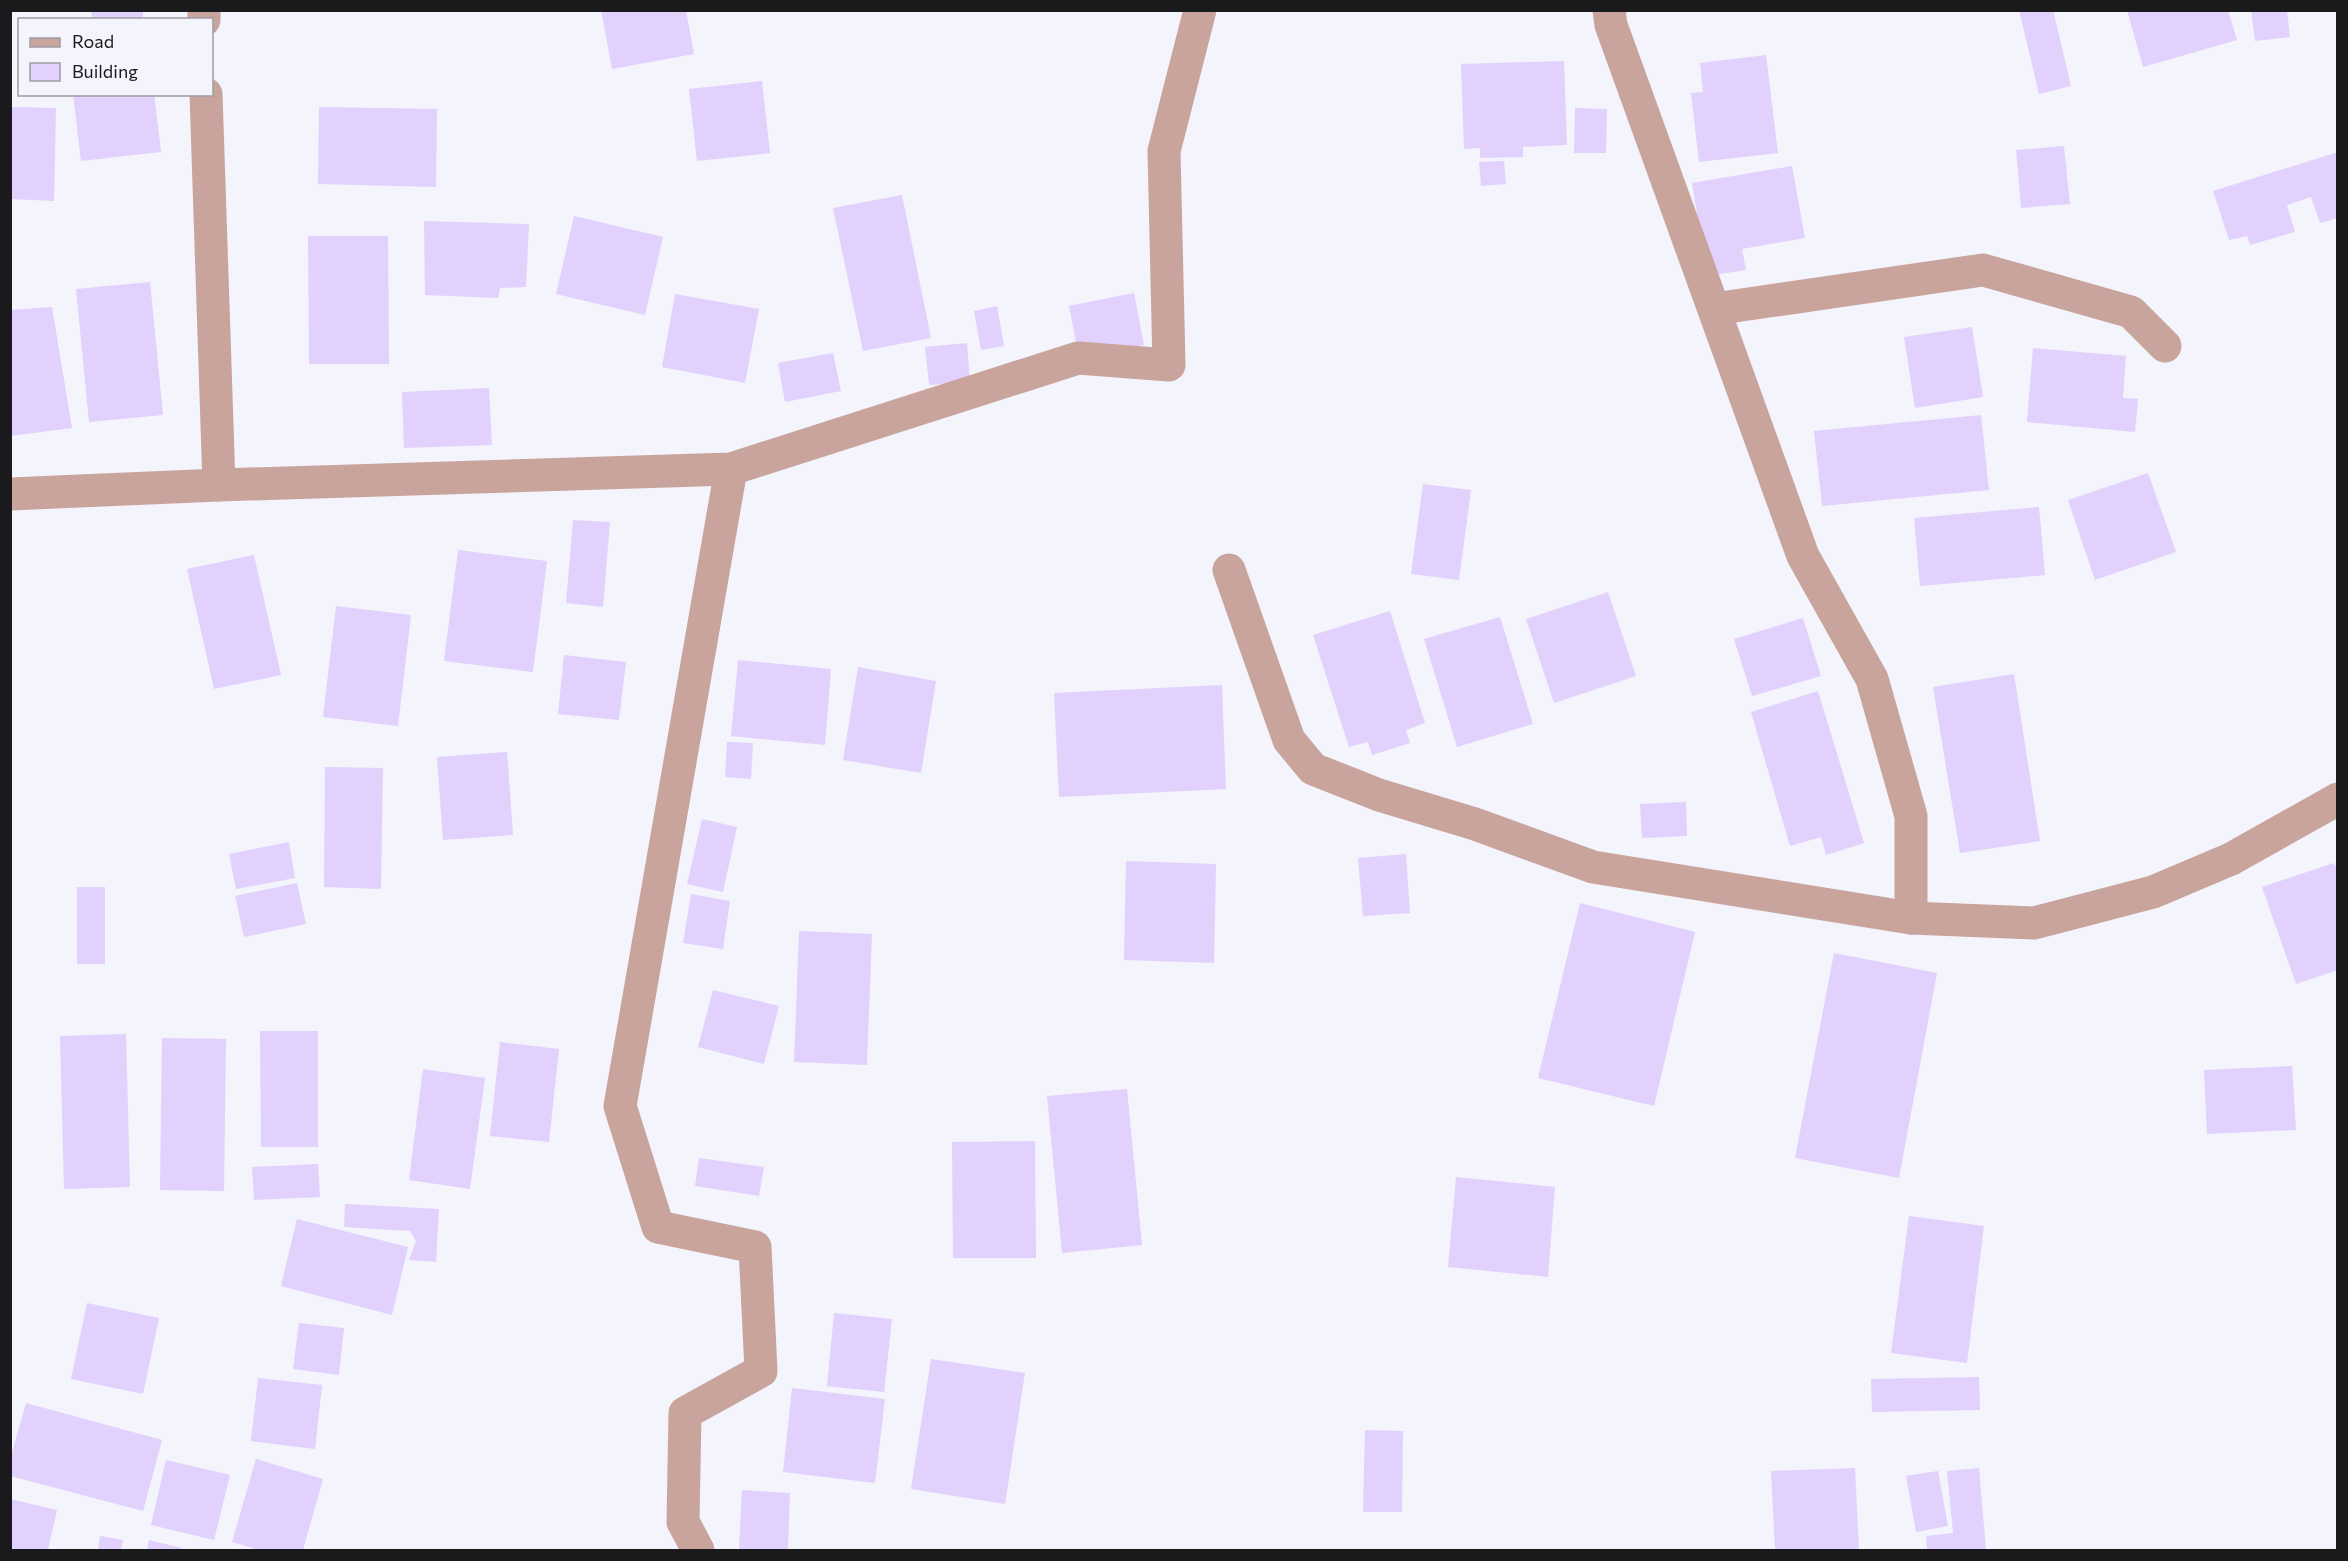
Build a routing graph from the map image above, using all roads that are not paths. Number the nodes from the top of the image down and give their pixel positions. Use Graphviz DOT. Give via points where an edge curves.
graph roads {
  1 [pos="1200,10"];
  2 [pos="1609,10"];
  3 [pos="206,96"];
  4 [pos="1714,309"];
  5 [pos="2165,346"];
  6 [pos="731,469"];
  7 [pos="219,485"];
  8 [pos="10,494"];
  9 [pos="1229,570"];
  10 [pos="2337,799"];
  11 [pos="1911,918"];
  12 [pos="698,1551"];
  1 -- 6 [label="street" via="1164,151 1169,365 1078,358"];
  2 -- 4 [label="street" via="1611,25"];
  3 -- 7 [label="street"];
  4 -- 5 [label="street" via="1983,270 2131,312"];
  4 -- 11 [label="street" via="1803,556 1872,679 1911,816"];
  6 -- 7 [label="street"];
  6 -- 12 [label="street" via="620,1106 658,1227 755,1247 761,1371 685,1413 683,1522"];
  7 -- 8 [label="street"];
  9 -- 11 [label="street" via="1289,740 1313,769 1593,867"];
  10 -- 11 [label="street" via="2230,859 2152,892 2034,923"];
}
